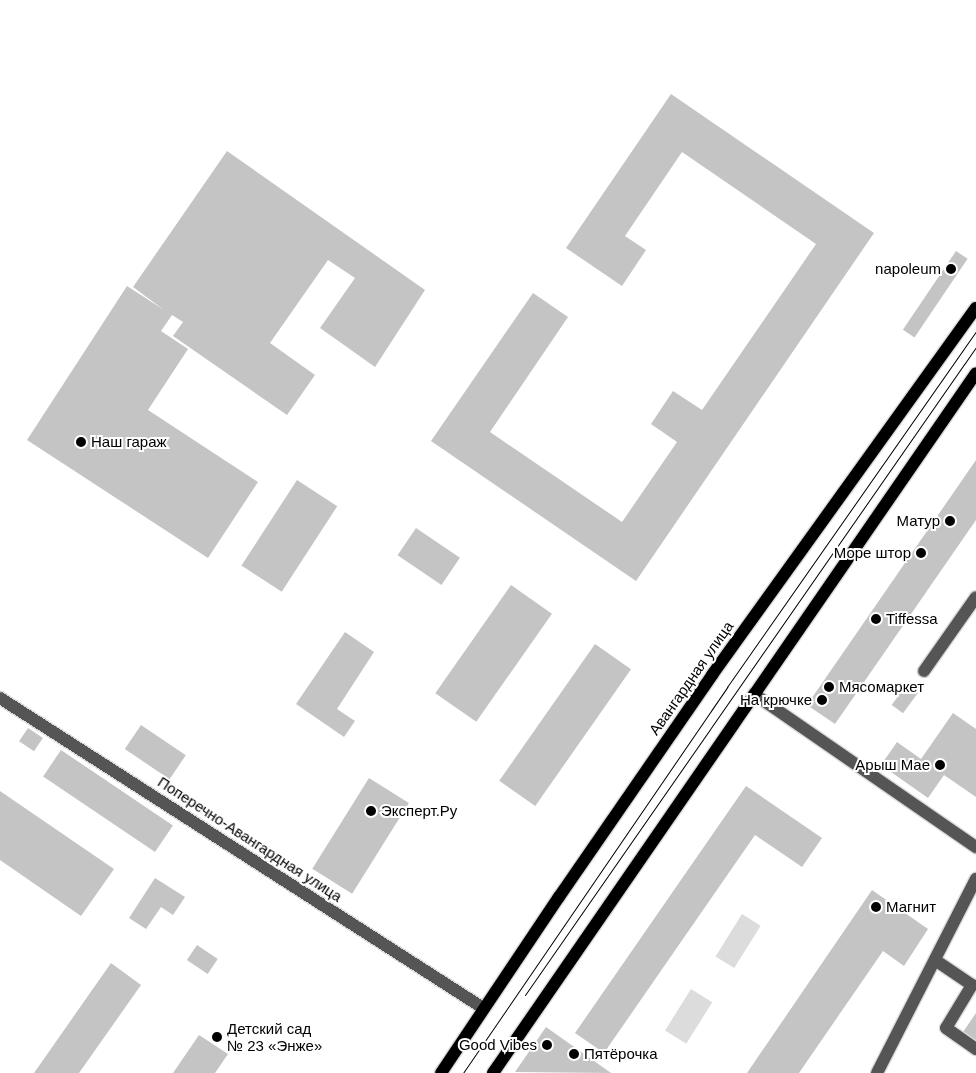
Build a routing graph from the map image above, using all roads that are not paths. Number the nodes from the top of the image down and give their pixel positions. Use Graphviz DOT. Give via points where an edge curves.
graph roads {
  1 [pos="976,308"];
  2 [pos="976,373"];
  3 [pos="976,597"];
  4 [pos="924,671"];
  5 [pos="754,694"];
  6 [pos="0,698"];
  7 [pos="976,846"];
  8 [pos="976,878"];
  9 [pos="935,960"];
  10 [pos="483,1008"];
  11 [pos="976,1049"];
  12 [pos="441,1073"];
  13 [pos="493,1073"];
  14 [pos="877,1073"];
  1 -- 10 [label="main road, Авангардная улица" via="712,675"];
  2 -- 5 [label="main road"];
  3 -- 4 [label="street"];
  5 -- 7 [label="street"];
  5 -- 13 [label="main road"];
  6 -- 10 [label="street, Поперечно-Авангардная улица"];
  8 -- 9 [label="street"];
  9 -- 11 [label="street" via="972,985 946,1028"];
  9 -- 14 [label="street"];
  10 -- 12 [label="main road, Авангардная улица"];
}
